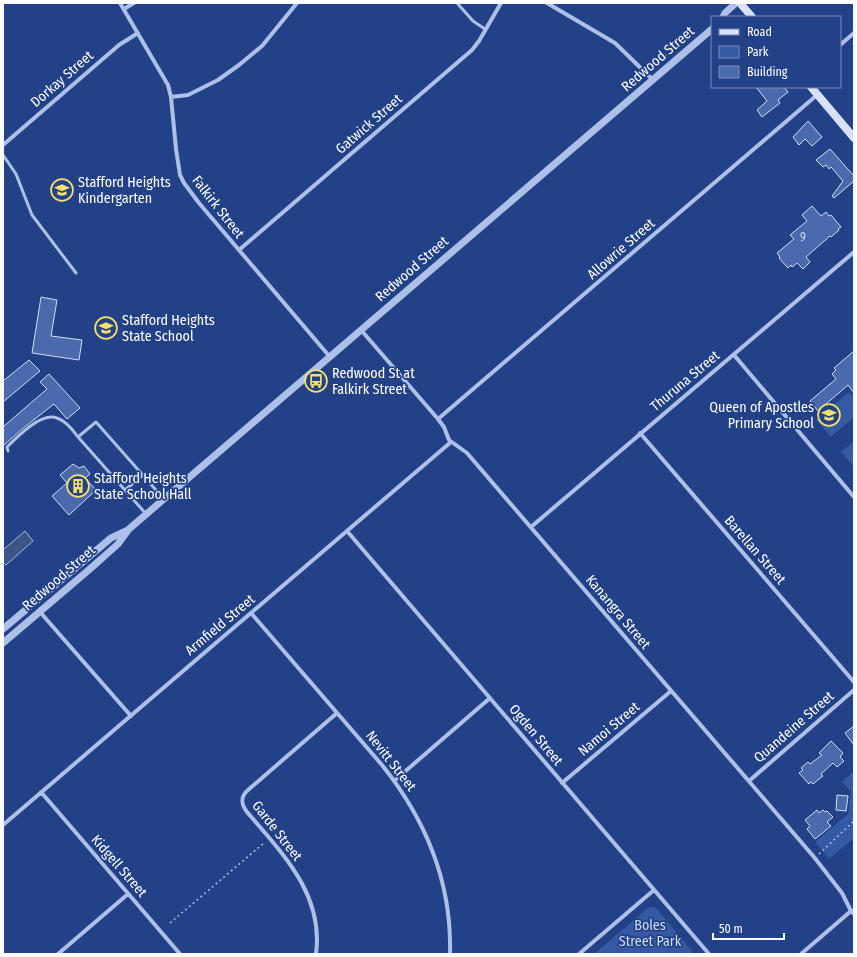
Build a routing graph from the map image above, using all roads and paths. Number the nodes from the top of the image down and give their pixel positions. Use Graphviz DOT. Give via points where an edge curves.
graph roads {
  1 [pos="120,3"];
  2 [pos="134,3"];
  3 [pos="297,3"];
  4 [pos="457,3"];
  5 [pos="501,3"];
  6 [pos="547,3"];
  7 [pos="736,3"];
  8 [pos="740,3"];
  9 [pos="124,9"];
  10 [pos="724,16"];
  11 [pos="748,16"];
  12 [pos="485,29"];
  13 [pos="695,31"];
  14 [pos="711,31"];
  15 [pos="138,33"];
  16 [pos="854,33"];
  17 [pos="841,44"];
  18 [pos="656,61"];
  19 [pos="653,80"];
  20 [pos="812,88"];
  21 [pos="817,95"];
  22 [pos="171,97"];
  23 [pos="854,138"];
  24 [pos="3,145"];
  25 [pos="3,155"];
  26 [pos="239,250"];
  27 [pos="854,252"];
  28 [pos="76,273"];
  29 [pos="362,330"];
  30 [pos="734,355"];
  31 [pos="330,357"];
  32 [pos="438,419"];
  33 [pos="640,433"];
  34 [pos="78,437"];
  35 [pos="451,442"];
  36 [pos="8,451"];
  37 [pos="143,475"];
  38 [pos="125,490"];
  39 [pos="854,496"];
  40 [pos="164,500"];
  41 [pos="147,515"];
  42 [pos="531,527"];
  43 [pos="129,529"];
  44 [pos="347,531"];
  45 [pos="40,612"];
  46 [pos="251,612"];
  47 [pos="3,629"];
  48 [pos="3,643"];
  49 [pos="854,682"];
  50 [pos="854,690"];
  51 [pos="671,691"];
  52 [pos="490,698"];
  53 [pos="338,713"];
  54 [pos="131,716"];
  55 [pos="394,780"];
  56 [pos="749,781"];
  57 [pos="562,783"];
  58 [pos="41,792"];
  59 [pos="854,821"];
  60 [pos="3,825"];
  61 [pos="262,844"];
  62 [pos="814,858"];
  63 [pos="654,890"];
  64 [pos="128,894"];
  65 [pos="852,912"];
  66 [pos="170,923"];
  67 [pos="58,954"];
  68 [pos="180,954"];
  69 [pos="316,954"];
  70 [pos="450,954"];
  71 [pos="579,954"];
  72 [pos="709,954"];
  73 [pos="801,954"];
  1 -- 9 [label="street, Falkirk Street"];
  2 -- 9 [label="street"];
  3 -- 22 [label="street" via="262,46 245,61 218,80 188,95"];
  4 -- 12 [label="lane" via="473,21"];
  5 -- 12 [label="street, Gatwick Street"];
  6 -- 19 [label="street" via="615,43"];
  7 -- 10 [label="street"];
  8 -- 11 [label="main road"];
  9 -- 15 [label="street, Falkirk Street"];
  12 -- 26 [label="street, Gatwick Street" via="476,46 465,56"];
  13 -- 18 [label="path"];
  14 -- 19 [label="street, Redwood Street"];
  15 -- 22 [label="street, Falkirk Street" via="168,85"];
  15 -- 24 [label="street, Dorkay Street" via="119,45"];
  16 -- 17 [label="street"];
  19 -- 29 [label="street, Redwood Street"];
  20 -- 21 [label="main road"];
  21 -- 23 [label="main road"];
  21 -- 32 [label="street, Allowrie Street"];
  22 -- 26 [label="street, Falkirk Street" via="178,164 184,183"];
  25 -- 28 [label="lane" via="16,174 32,216"];
  26 -- 31 [label="street, Falkirk Street"];
  27 -- 30 [label="street, Thuruna Street"];
  29 -- 31 [label="street, Redwood Street"];
  29 -- 32 [label="street"];
  30 -- 33 [label="street, Thuruna Street"];
  30 -- 39 [label="street"];
  31 -- 40 [label="street, Redwood Street"];
  32 -- 35 [label="street"];
  33 -- 42 [label="street, Thuruna Street"];
  33 -- 49 [label="street, Barellan Street"];
  34 -- 36 [label="lane" via="69,426 57,418 48,417 19,435 7,447"];
  34 -- 37 [label="lane" via="96,422"];
  34 -- 38 [label="lane"];
  35 -- 42 [label="street, Kanangra Street" via="467,452"];
  35 -- 44 [label="street, Armfield Street"];
  37 -- 38 [label="lane"];
  37 -- 40 [label="lane"];
  38 -- 41 [label="lane"];
  40 -- 41 [label="street, Redwood Street"];
  41 -- 43 [label="street, Redwood Street"];
  42 -- 51 [label="street, Kanangra Street"];
  43 -- 45 [label="street, Redwood Street" via="118,544"];
  43 -- 47 [label="street, Redwood Street" via="111,538"];
  44 -- 46 [label="street, Armfield Street"];
  44 -- 52 [label="street, Ogden Street"];
  45 -- 48 [label="street, Redwood Street"];
  45 -- 54 [label="street"];
  46 -- 53 [label="street, Nevitt Street"];
  46 -- 54 [label="street, Armfield Street"];
  50 -- 56 [label="street, Quandeine Street"];
  51 -- 56 [label="street, Kanangra Street"];
  51 -- 57 [label="street, Namoi Street"];
  52 -- 55 [label="street"];
  52 -- 57 [label="street, Ogden Street"];
  53 -- 55 [label="street, Nevitt Street"];
  53 -- 69 [label="street, Garde Street" via="248,790 242,800 247,812 302,882 314,916"];
  54 -- 58 [label="street, Armfield Street"];
  55 -- 70 [label="street, Nevitt Street" via="421,823 439,868 450,923"];
  56 -- 62 [label="street, Kanangra Street"];
  57 -- 63 [label="street, Ogden Street"];
  58 -- 60 [label="street, Armfield Street"];
  58 -- 64 [label="street, Kidgell Street"];
  59 -- 62 [label="path"];
  61 -- 66 [label="path"];
  62 -- 65 [label="street, Kanangra Street" via="842,893"];
  63 -- 71 [label="street"];
  63 -- 72 [label="street, Ogden Street"];
  64 -- 67 [label="street"];
  64 -- 68 [label="street, Kidgell Street"];
  65 -- 73 [label="street"];
}
